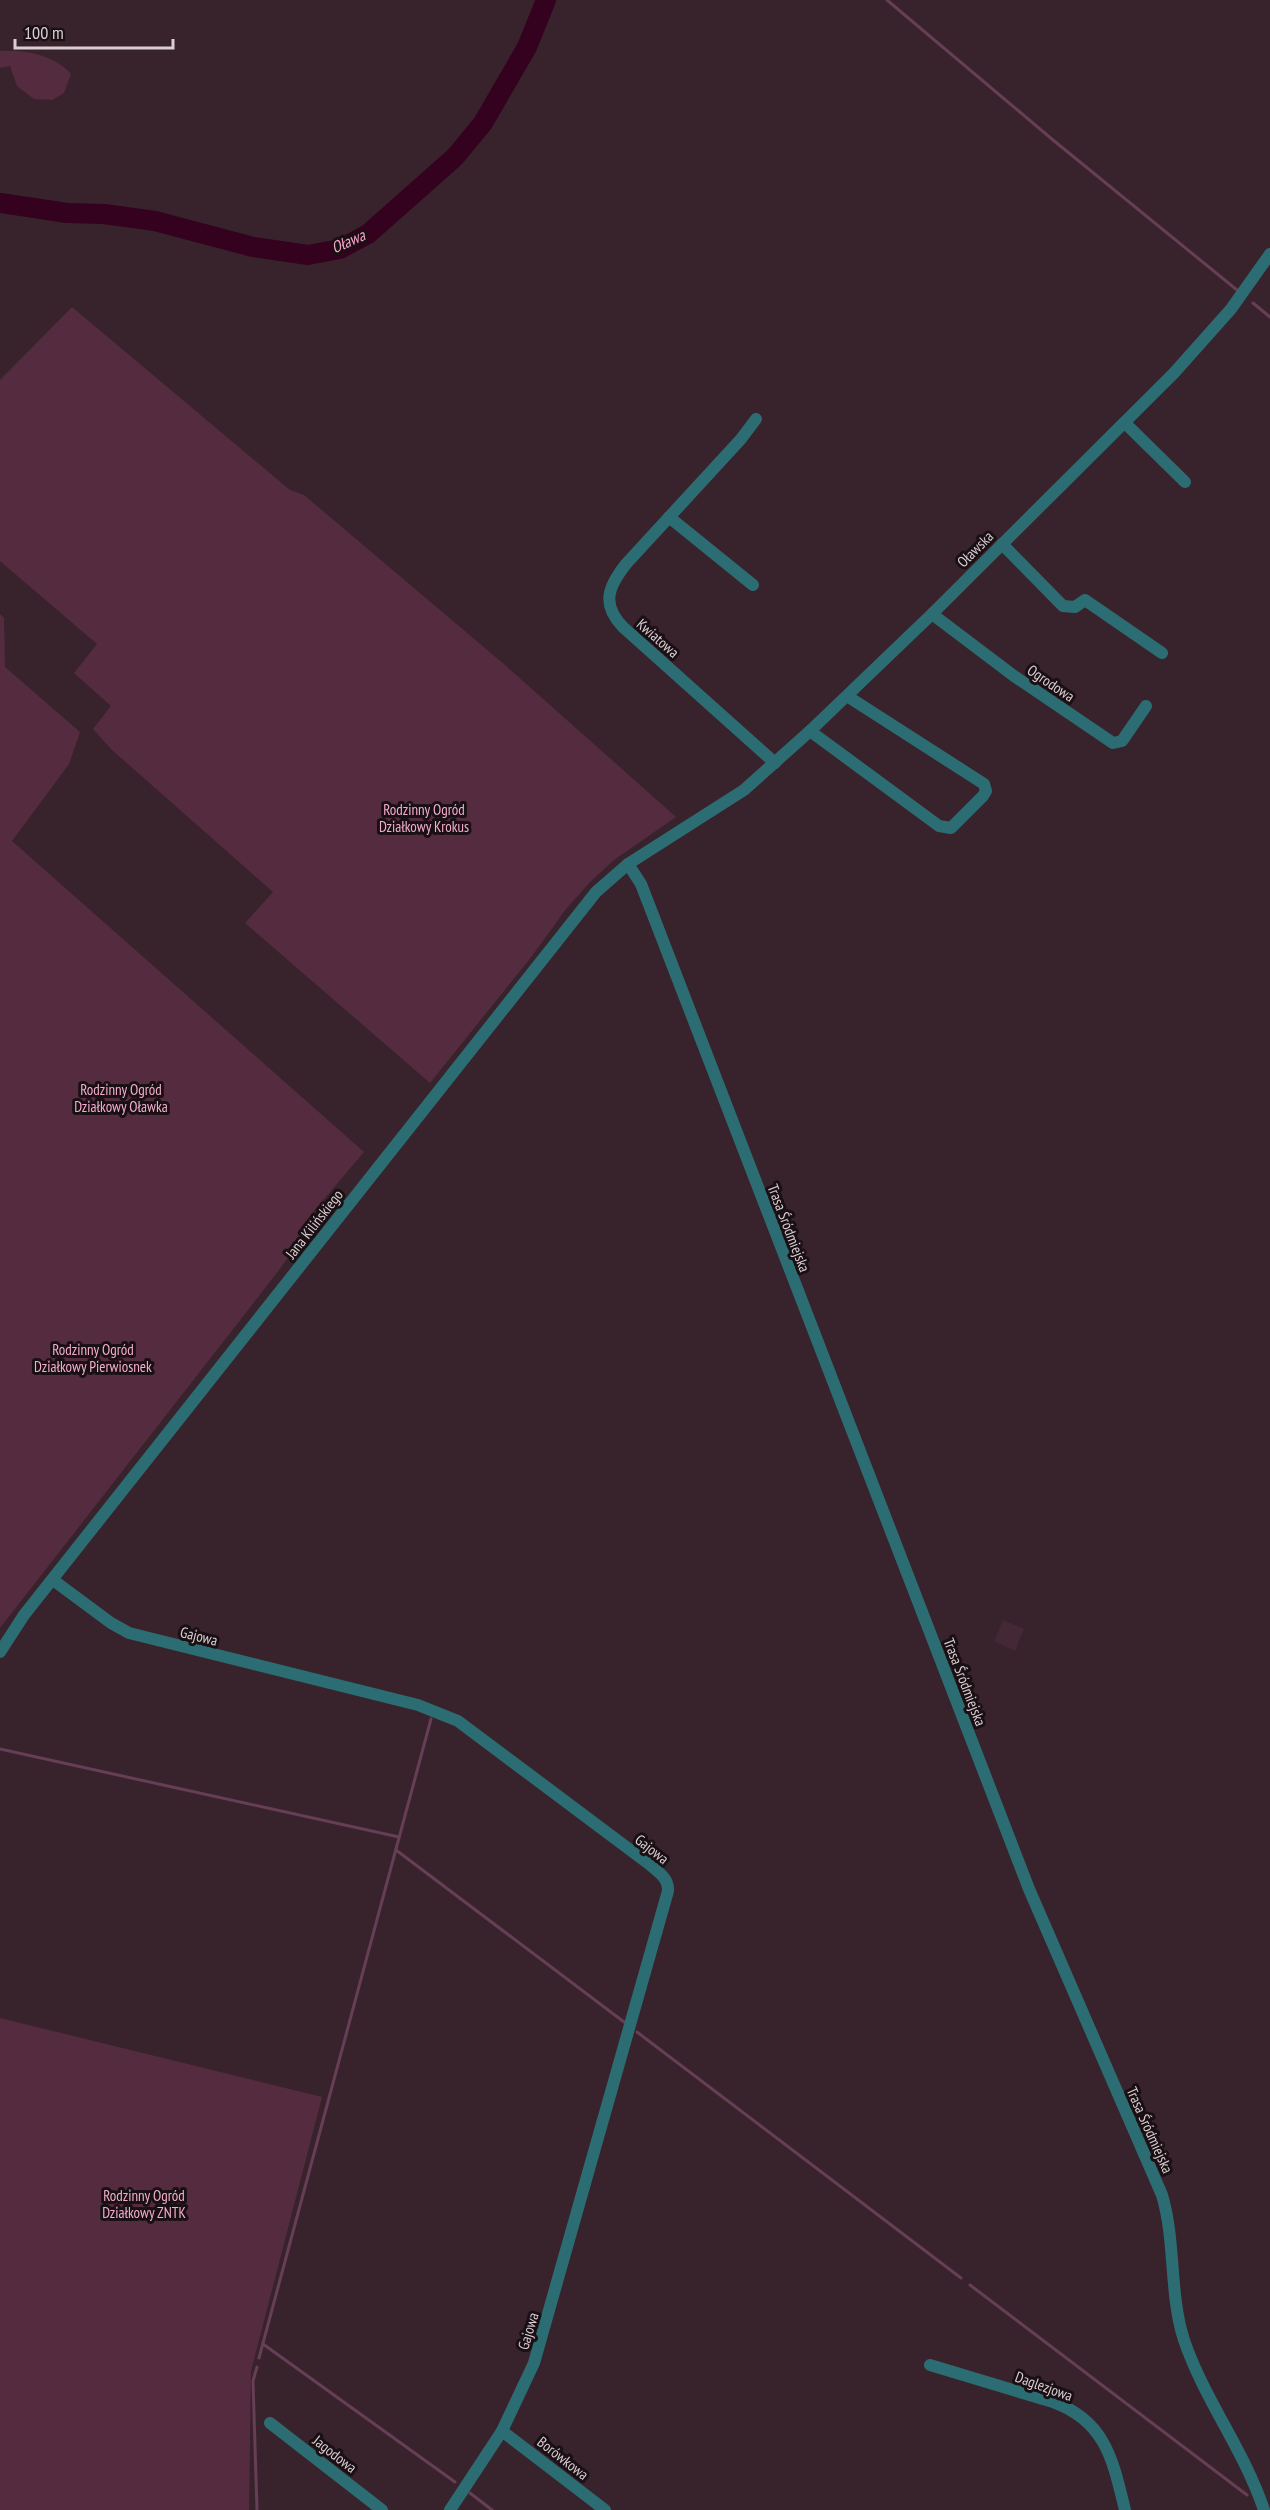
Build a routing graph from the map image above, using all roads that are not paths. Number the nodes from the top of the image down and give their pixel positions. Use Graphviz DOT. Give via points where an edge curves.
graph roads {
  1 [pos="1270,254"];
  2 [pos="756,419"];
  3 [pos="1125,423"];
  4 [pos="1185,482"];
  5 [pos="669,517"];
  6 [pos="1002,544"];
  7 [pos="753,585"];
  8 [pos="932,614"];
  9 [pos="1162,653"];
  10 [pos="847,696"];
  11 [pos="1146,706"];
  12 [pos="810,731"];
  13 [pos="775,763"];
  14 [pos="672,834"];
  15 [pos="628,864"];
  16 [pos="53,1580"];
  17 [pos="0,1652"];
  18 [pos="930,2365"];
  19 [pos="270,2422"];
  20 [pos="502,2430"];
  21 [pos="382,2510"];
  22 [pos="450,2510"];
  23 [pos="605,2510"];
  24 [pos="1125,2510"];
  25 [pos="1264,2510"];
  1 -- 3 [label="street, Oławska" via="1216,326"];
  2 -- 5 [label="street, Kwiatowa"];
  3 -- 4 [label="street"];
  3 -- 6 [label="street, Oławska"];
  5 -- 7 [label="street"];
  5 -- 13 [label="street, Kwiatowa" via="611,585 611,612"];
  6 -- 8 [label="street, Oławska"];
  6 -- 9 [label="street" via="1063,606 1075,607 1085,600"];
  8 -- 10 [label="street, Oławska"];
  8 -- 11 [label="street, Ogrodowa" via="1113,743 1122,741"];
  10 -- 12 [label="street, Oławska"];
  10 -- 12 [label="street" via="984,784 983,796 951,828 939,826"];
  12 -- 13 [label="street, Oławska"];
  13 -- 14 [label="street, Oławska" via="744,790"];
  14 -- 15 [label="street, Jana Kilińskiego"];
  15 -- 16 [label="street, Jana Kilińskiego" via="583,906"];
  15 -- 25 [label="street, Trasa Śródmiejska" via="639,879 1029,1889 1162,2195 1184,2339"];
  16 -- 17 [label="street, Jana Kilińskiego"];
  16 -- 20 [label="street, Gajowa" via="129,1633 445,1714 649,1864 668,1884 542,2340"];
  18 -- 24 [label="street, Daglezjowa" via="1053,2402 1078,2415 1102,2438"];
  19 -- 21 [label="street, Jagodowa"];
  20 -- 22 [label="street, Gajowa"];
  20 -- 23 [label="street, Borówkowa"];
}
